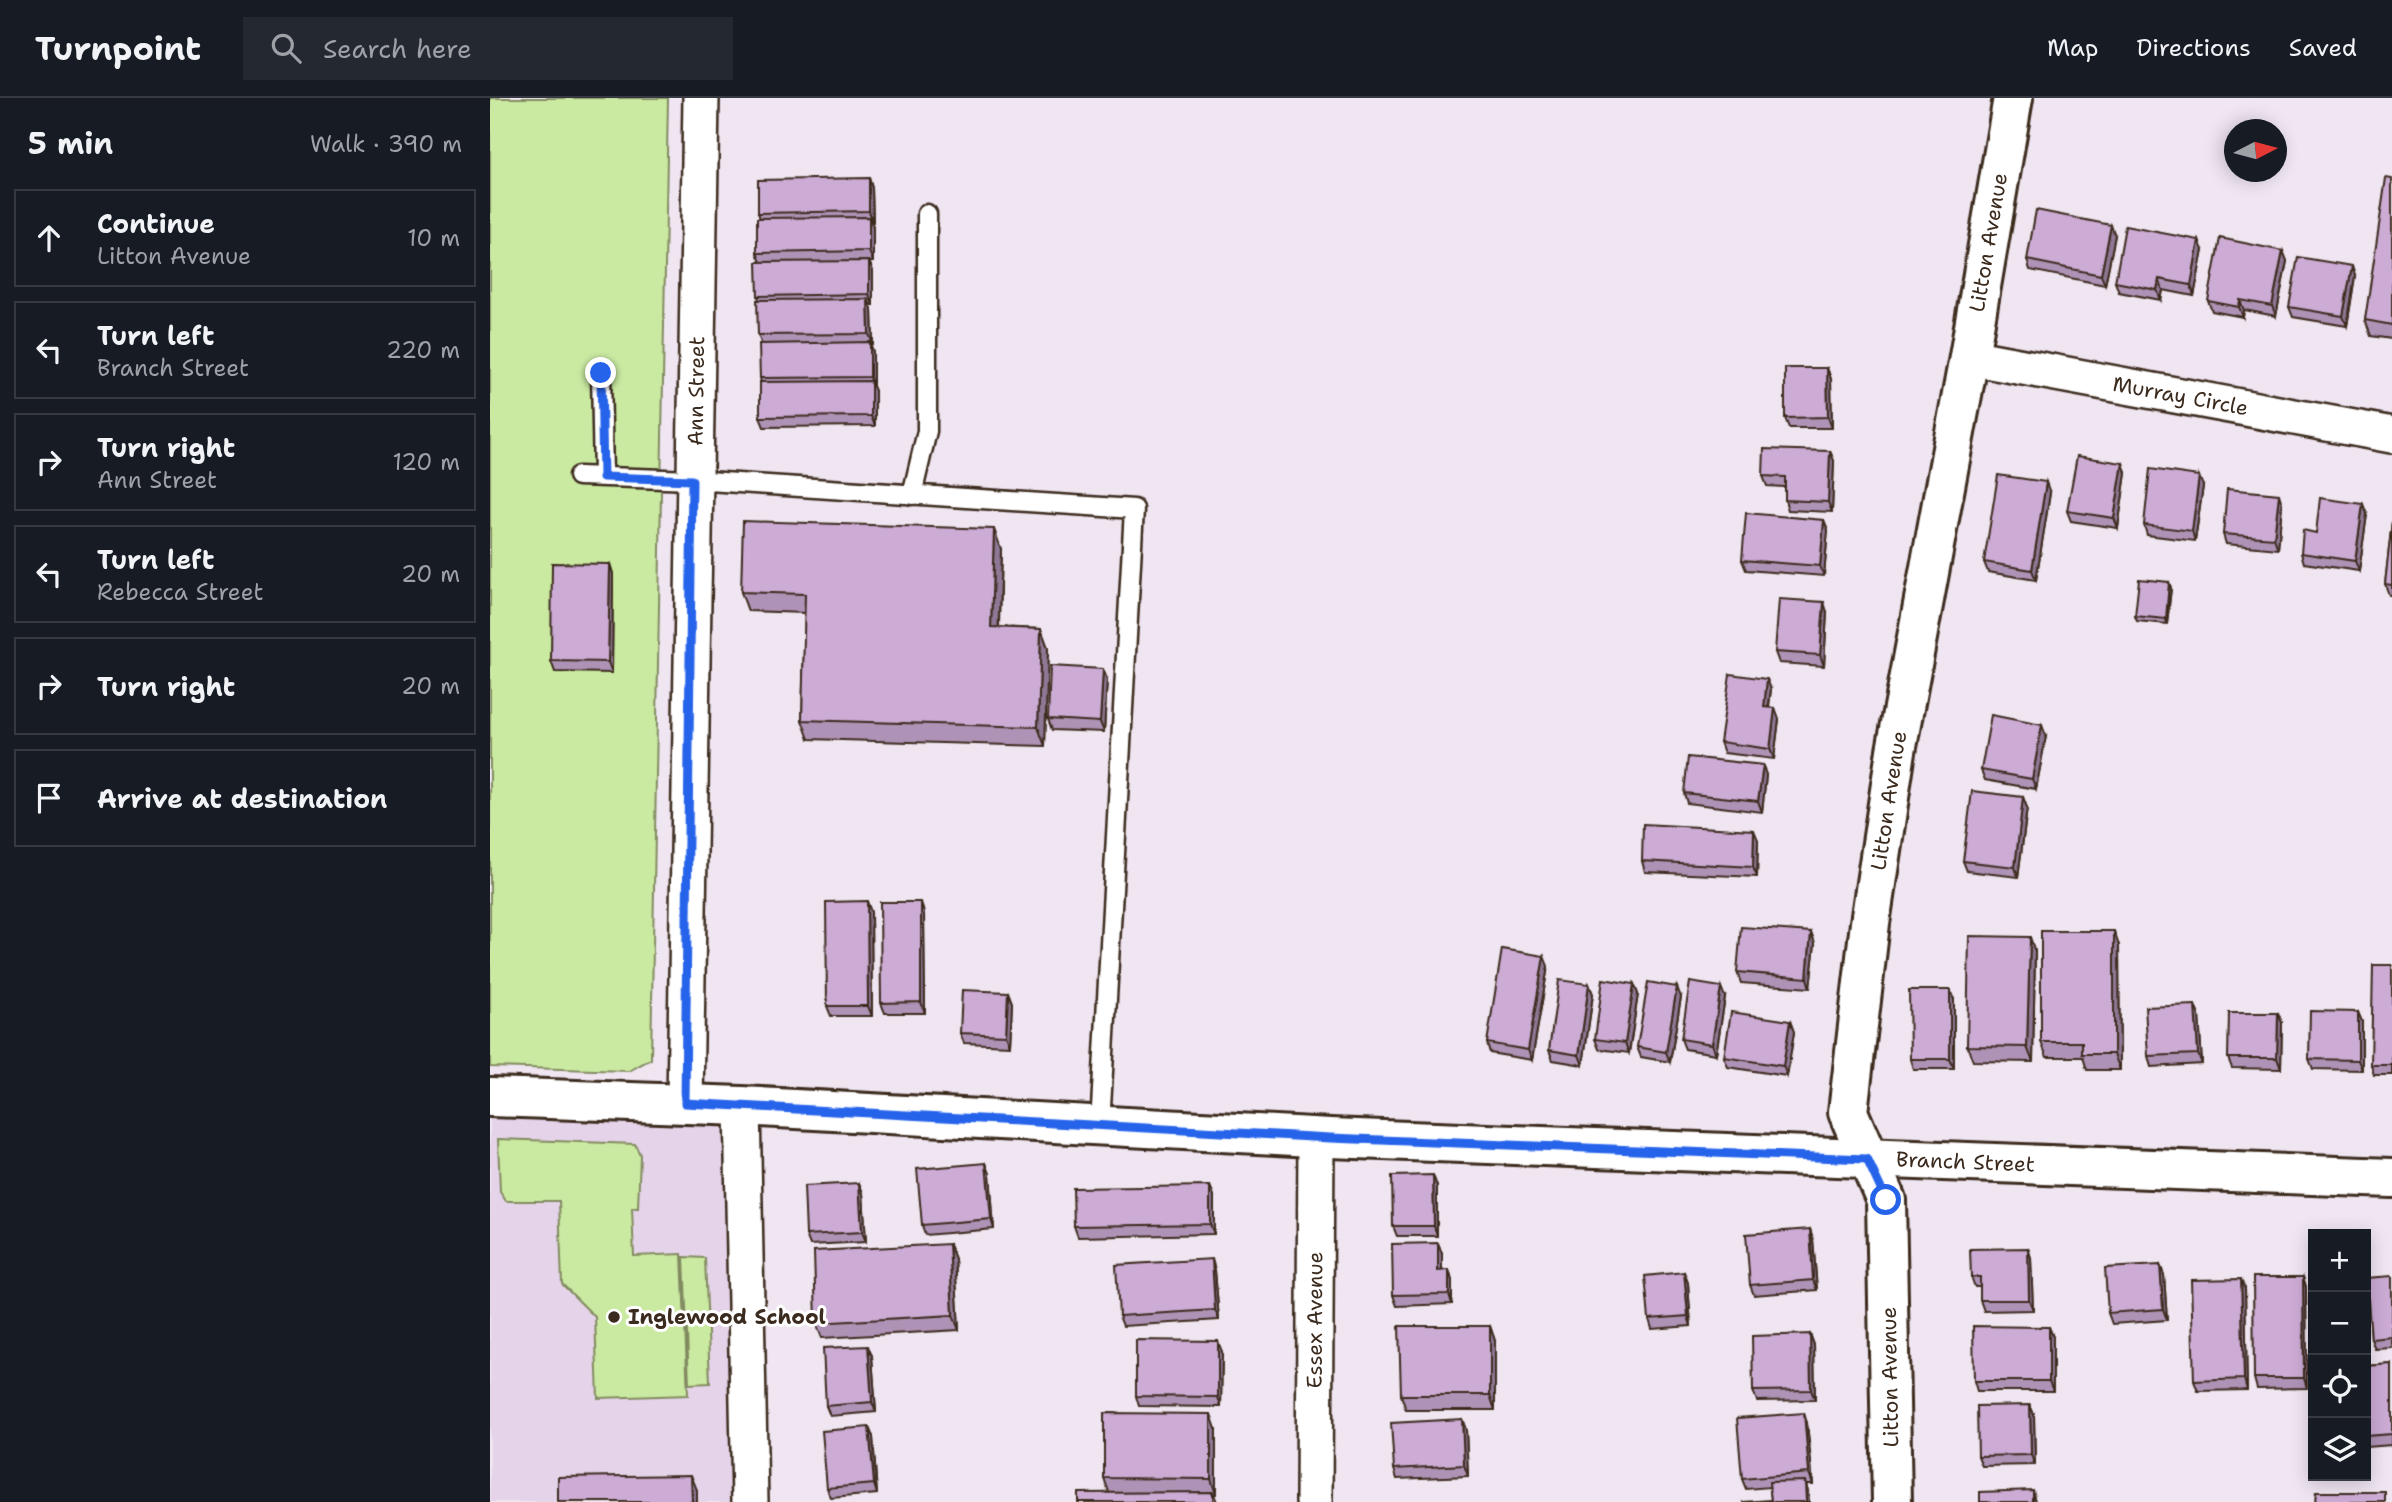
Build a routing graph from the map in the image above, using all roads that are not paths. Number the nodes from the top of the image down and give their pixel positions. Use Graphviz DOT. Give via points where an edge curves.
graph roads {
  1 [pos="701,98"];
  2 [pos="2013,98"];
  3 [pos="927,214"];
  4 [pos="1969,357"];
  5 [pos="601,373"];
  6 [pos="2392,435"];
  7 [pos="578,476"];
  8 [pos="603,477"];
  9 [pos="692,480"];
  10 [pos="912,495"];
  11 [pos="490,1097"];
  12 [pos="685,1103"];
  13 [pos="742,1106"];
  14 [pos="1100,1126"];
  15 [pos="1316,1137"];
  16 [pos="1867,1159"];
  17 [pos="2392,1178"];
  18 [pos="750,1502"];
  19 [pos="1314,1502"];
  20 [pos="1892,1502"];
  1 -- 9 [label="street, Ann Street"];
  2 -- 4 [label="street, Litton Avenue"];
  3 -- 10 [label="lane" via="927,431"];
  4 -- 6 [label="street, Murray Circle"];
  4 -- 16 [label="street, Litton Avenue" via="1896,751 1870,923 1848,1112"];
  5 -- 8 [label="lane"];
  7 -- 8 [label="lane"];
  8 -- 9 [label="lane"];
  9 -- 10 [label="lane"];
  9 -- 12 [label="street, Ann Street"];
  10 -- 14 [label="lane" via="1134,509"];
  11 -- 12 [label="street, Branch Street"];
  12 -- 13 [label="street, Branch Street"];
  13 -- 14 [label="street, Branch Street"];
  13 -- 18 [label="street"];
  14 -- 15 [label="street, Branch Street"];
  15 -- 16 [label="street, Branch Street"];
  15 -- 19 [label="street, Essex Avenue"];
  16 -- 17 [label="street, Branch Street"];
  16 -- 20 [label="street, Litton Avenue" via="1886,1200"];
}
